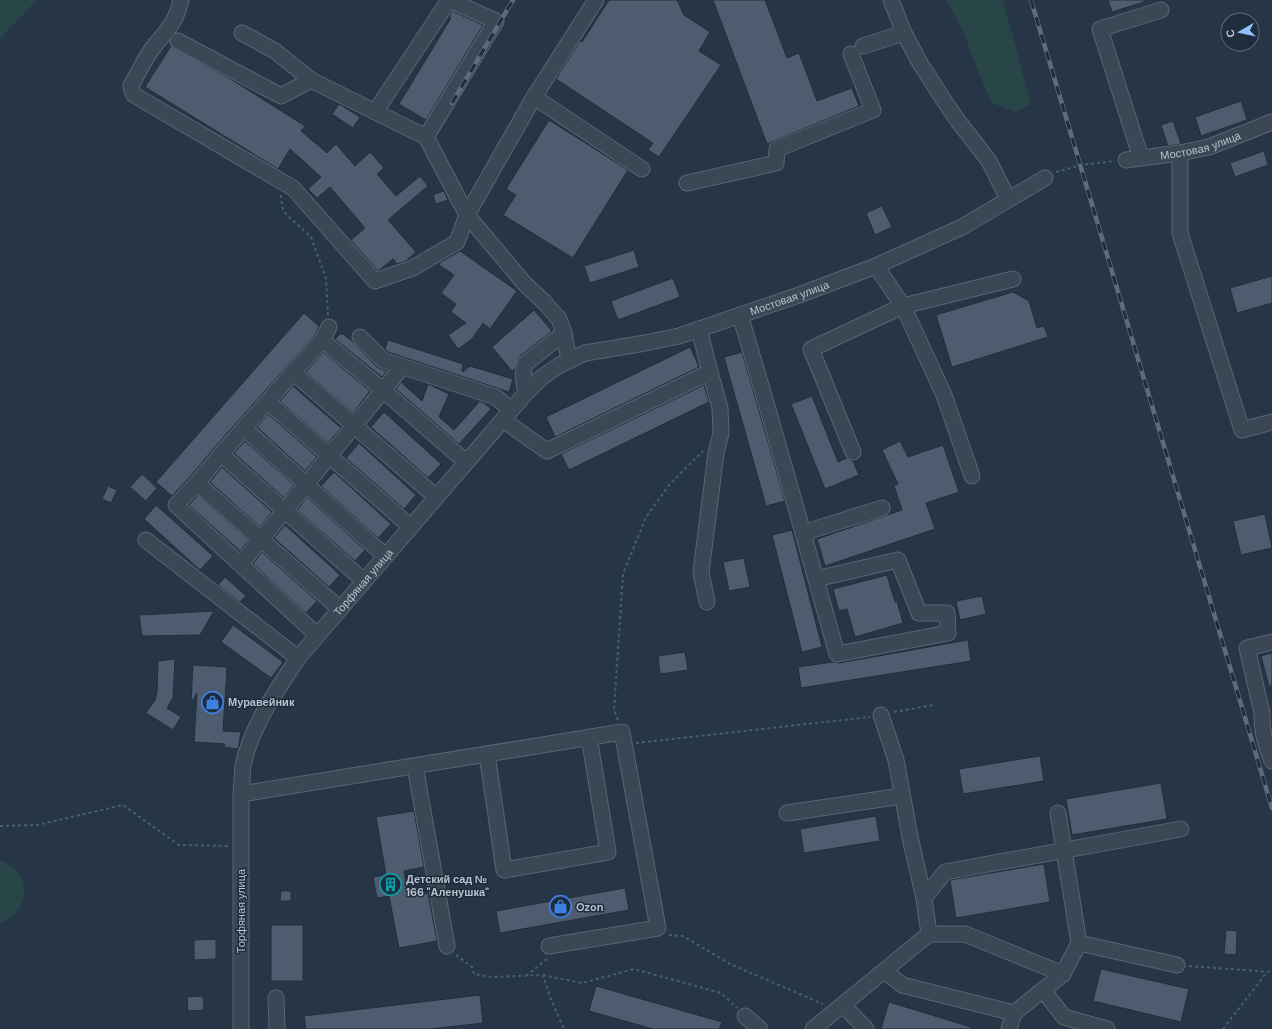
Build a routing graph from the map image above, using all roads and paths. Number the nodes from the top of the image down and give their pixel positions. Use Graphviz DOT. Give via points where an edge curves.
graph roads {
  1 [pos="182,0"];
  2 [pos="596,0"];
  3 [pos="890,0"];
  4 [pos="1161,10"];
  5 [pos="242,33"];
  6 [pos="904,34"];
  7 [pos="178,41"];
  8 [pos="311,80"];
  9 [pos="534,97"];
  10 [pos="375,112"];
  11 [pos="1272,122"];
  12 [pos="426,137"];
  13 [pos="1180,153"];
  14 [pos="1133,159"];
  15 [pos="642,169"];
  16 [pos="1045,178"];
  17 [pos="284,183"];
  18 [pos="686,183"];
  19 [pos="1008,199"];
  20 [pos="467,215"];
  21 [pos="876,266"];
  22 [pos="1013,279"];
  23 [pos="903,306"];
  24 [pos="740,315"];
  25 [pos="329,327"];
  26 [pos="699,329"];
  27 [pos="564,333"];
  28 [pos="360,337"];
  29 [pos="322,340"];
  30 [pos="569,360"];
  31 [pos="402,367"];
  32 [pos="293,372"];
  33 [pos="710,372"];
  34 [pos="383,390"];
  35 [pos="526,393"];
  36 [pos="268,402"];
  37 [pos="507,415"];
  38 [pos="1272,422"];
  39 [pos="354,426"];
  40 [pos="244,428"];
  41 [pos="706,448"];
  42 [pos="853,452"];
  43 [pos="221,454"];
  44 [pos="330,455"];
  45 [pos="466,462"];
  46 [pos="972,476"];
  47 [pos="197,483"];
  48 [pos="306,485"];
  49 [pos="436,497"];
  50 [pos="882,508"];
  51 [pos="285,511"];
  52 [pos="410,527"];
  53 [pos="803,533"];
  54 [pos="261,539"];
  55 [pos="146,540"];
  56 [pos="385,556"];
  57 [pos="241,564"];
  58 [pos="816,579"];
  59 [pos="364,581"];
  60 [pos="707,602"];
  61 [pos="340,609"];
  62 [pos="317,635"];
  63 [pos="1272,642"];
  64 [pos="298,658"];
  65 [pos="934,705"];
  66 [pos="1267,712"];
  67 [pos="880,715"];
  68 [pos="589,737"];
  69 [pos="623,738"];
  70 [pos="487,754"];
  71 [pos="1272,761"];
  72 [pos="415,766"];
  73 [pos="241,794"];
  74 [pos="902,796"];
  75 [pos="786,813"];
  76 [pos="1058,813"];
  77 [pos="0,826"];
  78 [pos="1181,829"];
  79 [pos="242,846"];
  80 [pos="1064,850"];
  81 [pos="924,898"];
  82 [pos="668,934"];
  83 [pos="929,934"];
  84 [pos="1079,943"];
  85 [pos="447,946"];
  86 [pos="551,951"];
  87 [pos="1177,965"];
  88 [pos="885,970"];
  89 [pos="1267,972"];
  90 [pos="1272,972"];
  91 [pos="1063,974"];
  92 [pos="543,975"];
  93 [pos="526,976"];
  94 [pos="1043,990"];
  95 [pos="276,998"];
  96 [pos="840,1007"];
  97 [pos="1014,1013"];
  98 [pos="745,1016"];
  99 [pos="241,1029"];
  100 [pos="277,1029"];
  101 [pos="564,1029"];
  102 [pos="760,1029"];
  103 [pos="813,1029"];
  104 [pos="866,1029"];
  105 [pos="1009,1029"];
  106 [pos="1107,1029"];
  107 [pos="1223,1029"];
  1 -- 17 [label="street" via="172,25 155,45 131,85 134,95"];
  2 -- 9 [label="street"];
  3 -- 6 [label="street"];
  4 -- 14 [label="street" via="1100,29"];
  5 -- 8 [label="street" via="275,51"];
  6 -- 18 [label="street" via="857,50 873,110 777,149 776,163"];
  6 -- 19 [label="street" via="945,102 989,161"];
  7 -- 8 [label="street" via="281,96"];
  8 -- 10 [label="street"];
  9 -- 15 [label="street"];
  9 -- 20 [label="street"];
  10 -- 12 [label="street"];
  10 -- 12 [label="street" via="449,0 496,21"];
  11 -- 13 [label="street, Мостовая улица" via="1209,147"];
  12 -- 20 [label="street"];
  13 -- 14 [label="street, Мостовая улица"];
  13 -- 38 [label="street" via="1180,233 1242,430"];
  14 -- 16 [label="path" via="1081,165 1055,172"];
  16 -- 19 [label="street, Мостовая улица"];
  17 -- 20 [label="street" via="298,192 375,281 413,268 457,242"];
  17 -- 25 [label="path" via="282,207 293,222 311,237 326,278"];
  19 -- 21 [label="street, Мостовая улица" via="962,227"];
  20 -- 27 [label="street" via="524,283 553,312"];
  21 -- 23 [label="street"];
  21 -- 24 [label="street, Мостовая улица"];
  22 -- 23 [label="street"];
  23 -- 42 [label="street" via="811,349"];
  23 -- 46 [label="street" via="944,395"];
  24 -- 26 [label="street, Мостовая улица"];
  24 -- 53 [label="street"];
  25 -- 29 [label="street"];
  26 -- 30 [label="street, Мостовая улица" via="661,340 585,353"];
  26 -- 33 [label="street"];
  27 -- 30 [label="street"];
  27 -- 35 [label="street" via="526,363 522,374"];
  28 -- 31 [label="street" via="383,360"];
  29 -- 32 [label="street"];
  29 -- 34 [label="street"];
  30 -- 35 [label="street, Мостовая улица" via="542,377"];
  31 -- 34 [label="street"];
  31 -- 37 [label="street" via="496,397"];
  32 -- 36 [label="street"];
  32 -- 39 [label="street"];
  33 -- 37 [label="street" via="547,451"];
  33 -- 60 [label="street" via="720,408 721,433 716,453 702,572"];
  34 -- 39 [label="street"];
  34 -- 45 [label="street"];
  35 -- 37 [label="street, Торфяная улица"];
  36 -- 40 [label="street"];
  36 -- 44 [label="street"];
  37 -- 45 [label="street, Торфяная улица"];
  39 -- 44 [label="street"];
  39 -- 49 [label="street"];
  40 -- 43 [label="street"];
  40 -- 48 [label="street"];
  41 -- 69 [label="path" via="670,484 646,517 624,574 614,710"];
  43 -- 47 [label="street"];
  43 -- 51 [label="street"];
  44 -- 48 [label="street"];
  44 -- 52 [label="street"];
  45 -- 49 [label="street, Торфяная улица"];
  47 -- 54 [label="street"];
  47 -- 57 [label="street" via="176,505"];
  48 -- 51 [label="street"];
  48 -- 56 [label="street"];
  49 -- 52 [label="street, Торфяная улица"];
  50 -- 53 [label="street"];
  51 -- 54 [label="street"];
  51 -- 59 [label="street"];
  52 -- 56 [label="street, Торфяная улица"];
  53 -- 58 [label="street"];
  54 -- 57 [label="street"];
  54 -- 61 [label="street"];
  55 -- 64 [label="street"];
  56 -- 59 [label="street, Торфяная улица"];
  57 -- 62 [label="street"];
  58 -- 58 [label="street" via="837,654 948,633 947,613 919,614 898,560"];
  59 -- 61 [label="street, Торфяная улица"];
  61 -- 62 [label="street, Торфяная улица"];
  62 -- 64 [label="street, Торфяная улица"];
  63 -- 66 [label="street" via="1247,648"];
  64 -- 73 [label="street, Торфяная улица" via="271,700 250,741 243,768"];
  65 -- 67 [label="path"];
  66 -- 71 [label="street" via="1261,722"];
  67 -- 69 [label="path"];
  67 -- 74 [label="street" via="896,760"];
  68 -- 69 [label="street"];
  68 -- 70 [label="street"];
  68 -- 70 [label="street" via="608,852 504,870"];
  69 -- 86 [label="street" via="658,928"];
  70 -- 72 [label="street"];
  72 -- 73 [label="street"];
  72 -- 85 [label="street"];
  73 -- 79 [label="street, Торфяная улица"];
  74 -- 75 [label="street"];
  74 -- 81 [label="street"];
  76 -- 80 [label="street"];
  77 -- 79 [label="path" via="37,825 123,805 179,845"];
  78 -- 80 [label="street"];
  79 -- 99 [label="street, Торфяная улица"];
  80 -- 81 [label="street" via="945,872"];
  80 -- 84 [label="street"];
  81 -- 83 [label="street"];
  82 -- 96 [label="path" via="682,936 730,964"];
  83 -- 88 [label="street"];
  83 -- 91 [label="street" via="965,934"];
  84 -- 87 [label="street"];
  84 -- 91 [label="street"];
  85 -- 93 [label="path" via="472,967 474,974 492,978"];
  86 -- 93 [label="path"];
  87 -- 89 [label="path"];
  88 -- 96 [label="street"];
  88 -- 97 [label="street" via="902,985"];
  89 -- 90 [label="path"];
  89 -- 107 [label="path"];
  91 -- 94 [label="street"];
  92 -- 93 [label="path"];
  92 -- 98 [label="path" via="582,983 634,969 721,993"];
  92 -- 101 [label="path"];
  94 -- 97 [label="street"];
  94 -- 106 [label="street" via="1064,1017"];
  95 -- 100 [label="street"];
  96 -- 103 [label="street"];
  96 -- 104 [label="street"];
  97 -- 105 [label="street"];
  98 -- 102 [label="street"];
}
